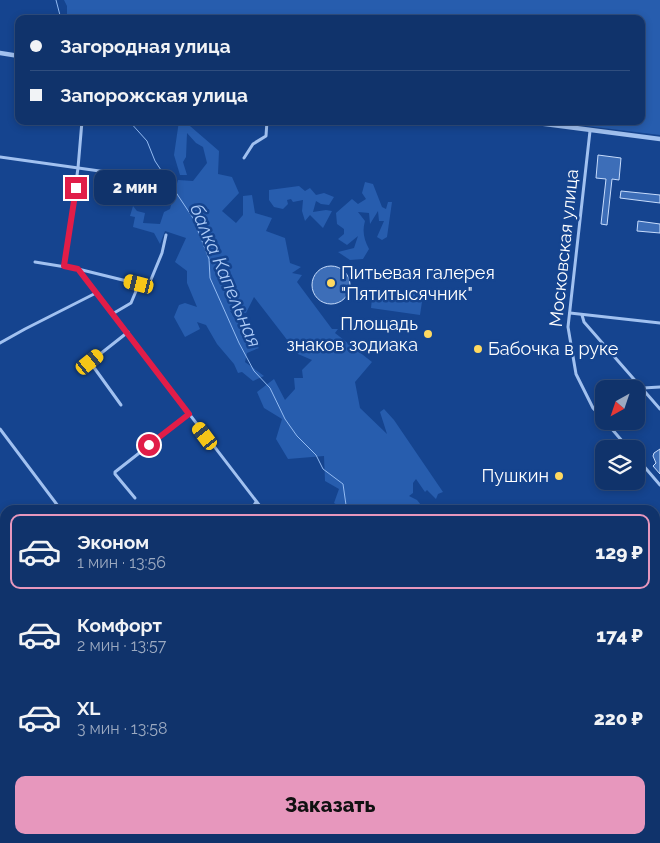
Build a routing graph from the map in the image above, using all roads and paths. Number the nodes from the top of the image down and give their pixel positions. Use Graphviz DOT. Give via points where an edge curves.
graph roads {
  1 [pos="0,54"];
  2 [pos="15,56"];
  3 [pos="82,125"];
  4 [pos="267,125"];
  5 [pos="552,125"];
  6 [pos="590,130"];
  7 [pos="660,139"];
  8 [pos="0,157"];
  9 [pos="244,158"];
  10 [pos="78,168"];
  11 [pos="122,174"];
  12 [pos="166,235"];
  13 [pos="35,262"];
  14 [pos="64,266"];
  15 [pos="78,269"];
  16 [pos="139,284"];
  17 [pos="96,293"];
  18 [pos="570,313"];
  19 [pos="114,314"];
  20 [pos="582,315"];
  21 [pos="660,323"];
  22 [pos="128,332"];
  23 [pos="0,343"];
  24 [pos="635,380"];
  25 [pos="660,387"];
  26 [pos="645,388"];
  27 [pos="645,390"];
  28 [pos="121,405"];
  29 [pos="660,409"];
  30 [pos="595,410"];
  31 [pos="189,414"];
  32 [pos="0,429"];
  33 [pos="612,430"];
  34 [pos="621,440"];
  35 [pos="645,468"];
  36 [pos="660,485"];
  37 [pos="135,498"];
  38 [pos="256,502"];
  39 [pos="57,505"];
  40 [pos="254,505"];
  41 [pos="259,505"];
  1 -- 2 [label="street"];
  3 -- 10 [label="street"];
  4 -- 9 [label="street" via="266,136 253,144"];
  5 -- 6 [label="street"];
  6 -- 7 [label="street"];
  6 -- 18 [label="street, Московская улица"];
  8 -- 10 [label="street"];
  10 -- 11 [label="street"];
  10 -- 14 [label="street"];
  12 -- 16 [label="street" via="150,282"];
  13 -- 14 [label="street"];
  14 -- 15 [label="street"];
  15 -- 16 [label="street"];
  15 -- 17 [label="street"];
  16 -- 19 [label="street" via="131,303"];
  17 -- 19 [label="street"];
  17 -- 23 [label="street"];
  18 -- 20 [label="street"];
  18 -- 30 [label="street, Московская улица" via="569,339 576,374"];
  19 -- 22 [label="street"];
  20 -- 21 [label="street"];
  20 -- 24 [label="street" via="584,322"];
  22 -- 28 [label="street" via="90,362"];
  22 -- 31 [label="street"];
  25 -- 26 [label="street"];
  27 -- 29 [label="street"];
  31 -- 37 [label="street" via="116,472"];
  31 -- 38 [label="street"];
  32 -- 39 [label="street"];
  33 -- 34 [label="street, Московская улица"];
  35 -- 36 [label="street"];
  38 -- 40 [label="street"];
  38 -- 41 [label="street"];
}
